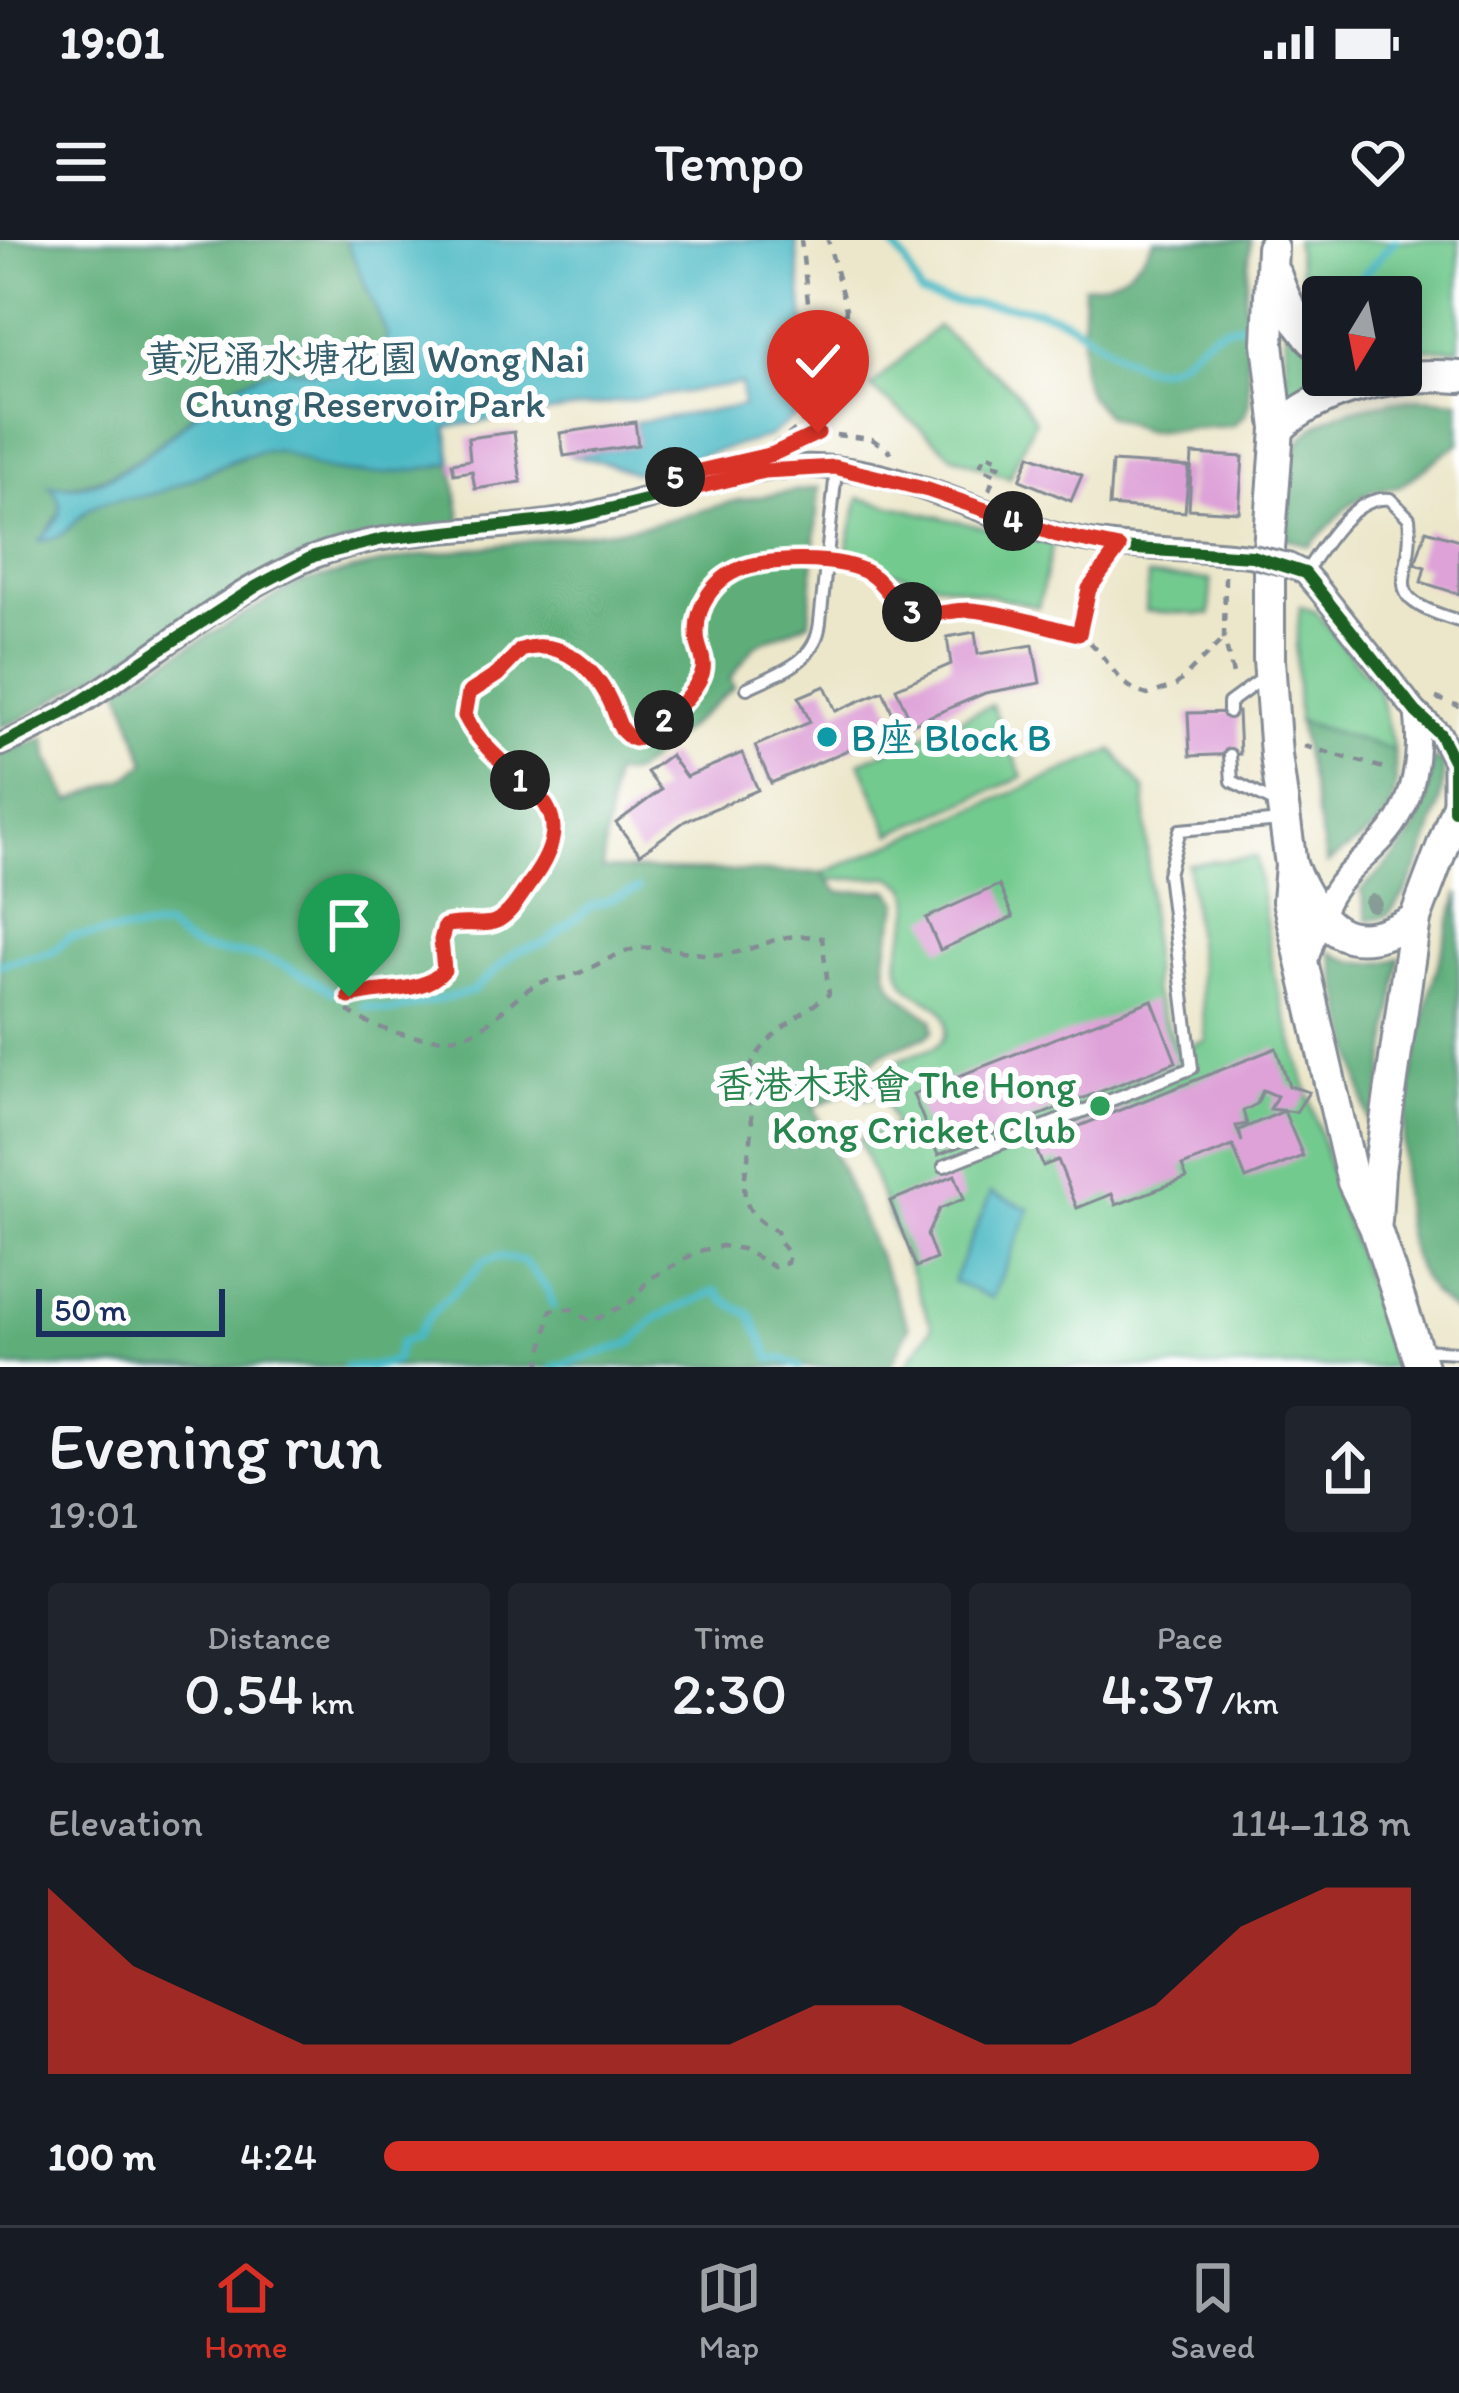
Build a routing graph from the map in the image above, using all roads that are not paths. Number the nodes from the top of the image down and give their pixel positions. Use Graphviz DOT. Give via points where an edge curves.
graph roads {
  1 [pos="1273,244"];
  2 [pos="1295,323"];
  3 [pos="1422,377"];
  4 [pos="1459,377"];
  5 [pos="1330,396"];
  6 [pos="1277,429"];
  7 [pos="835,474"];
  8 [pos="1297,569"];
  9 [pos="1459,621"];
  10 [pos="1259,669"];
  11 [pos="747,688"];
  12 [pos="1229,712"];
  13 [pos="1416,712"];
  14 [pos="0,745"];
  15 [pos="1230,755"];
  16 [pos="1456,806"];
  17 [pos="1283,813"];
  18 [pos="1291,865"];
  19 [pos="1321,919"];
  20 [pos="1415,919"];
  21 [pos="1304,967"];
  22 [pos="944,1166"];
  23 [pos="1376,1227"];
  24 [pos="1459,1352"];
  25 [pos="1420,1358"];
  1 -- 2 [label="main road"];
  2 -- 6 [label="main road" via="1268,338"];
  3 -- 4 [label="main road"];
  5 -- 6 [label="main road"];
  6 -- 10 [label="main road"];
  7 -- 8 [label="street, bridge" via="928,490 1119,548 1225,552"];
  7 -- 11 [label="lane, bridge" via="814,645 804,659"];
  7 -- 14 [label="street" via="764,471 572,518 383,539 314,556"];
  8 -- 9 [label="lane" via="1366,503 1390,500 1409,518 1409,598 1418,609"];
  8 -- 13 [label="street"];
  10 -- 12 [label="lane"];
  10 -- 17 [label="main road"];
  13 -- 16 [label="street" via="1452,754"];
  13 -- 19 [label="street" via="1418,758 1407,800 1386,836 1329,897"];
  15 -- 17 [label="lane" via="1232,781"];
  16 -- 20 [label="main road"];
  17 -- 18 [label="main road"];
  17 -- 22 [label="lane" via="1180,830 1168,874 1192,1068"];
  18 -- 19 [label="main road"];
  18 -- 21 [label="main road" via="1288,901"];
  19 -- 20 [label="main road" via="1360,940"];
  19 -- 21 [label="street"];
  20 -- 23 [label="main road"];
  21 -- 23 [label="main road" via="1354,1182"];
  23 -- 25 [label="main road"];
  24 -- 25 [label="lane"];
}
